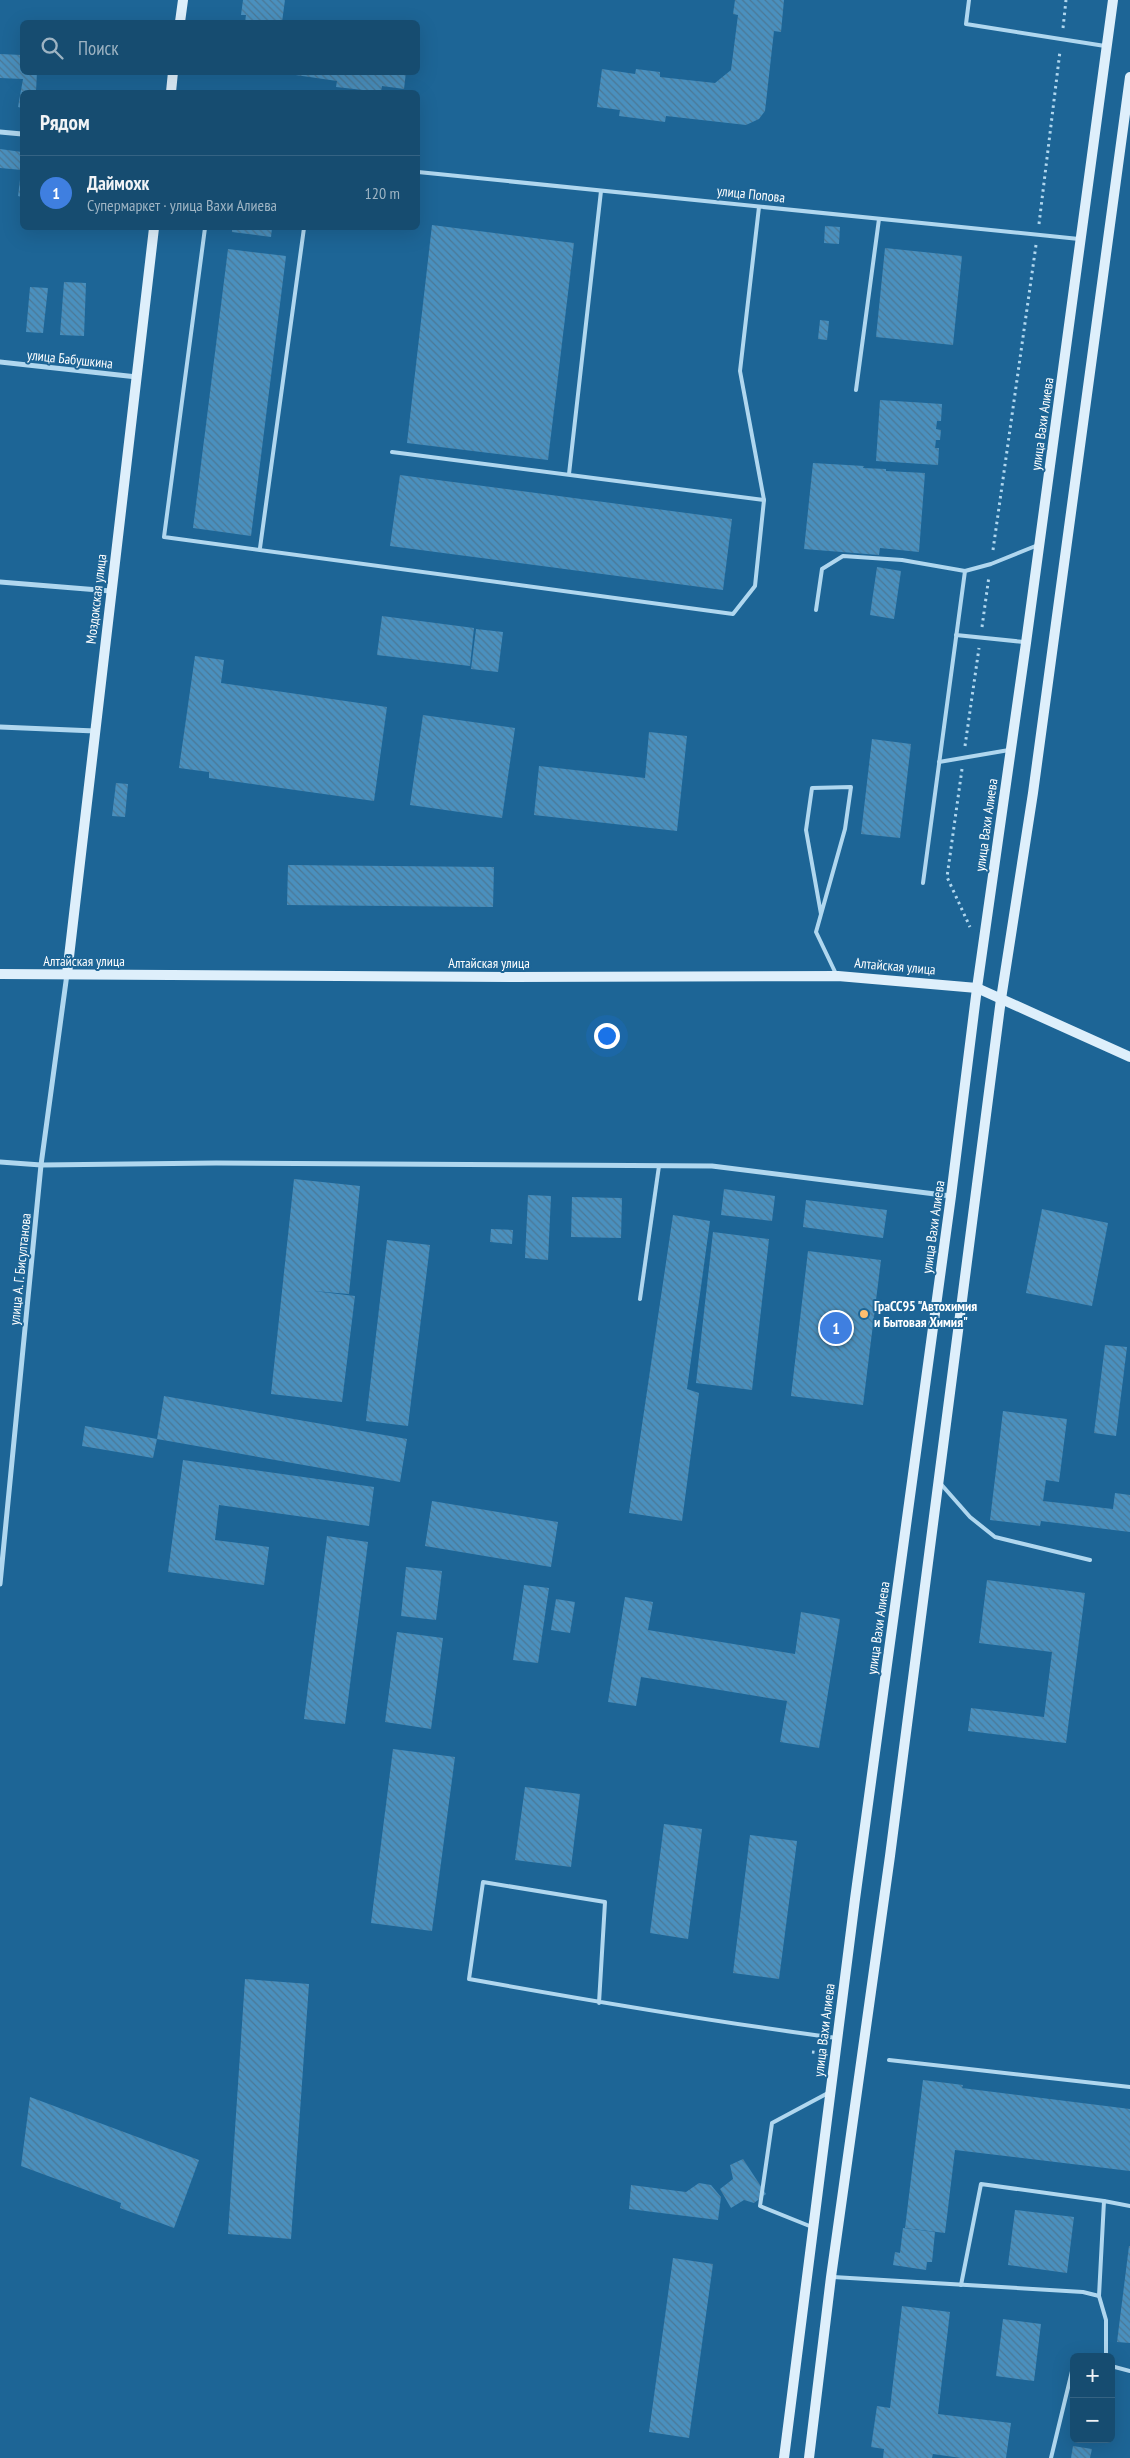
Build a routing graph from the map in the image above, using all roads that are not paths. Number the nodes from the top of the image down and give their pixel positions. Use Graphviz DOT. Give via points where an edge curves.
graph roads {
  1 [pos="183,0"];
  2 [pos="969,0"];
  3 [pos="1113,0"];
  4 [pos="180,20"];
  5 [pos="1107,46"];
  6 [pos="173,75"];
  7 [pos="1130,77"];
  8 [pos="171,90"];
  9 [pos="0,132"];
  10 [pos="20,134"];
  11 [pos="420,172"];
  12 [pos="601,190"];
  13 [pos="759,206"];
  14 [pos="879,219"];
  15 [pos="154,230"];
  16 [pos="204,230"];
  17 [pos="304,230"];
  18 [pos="1082,240"];
  19 [pos="0,362"];
  20 [pos="137,377"];
  21 [pos="856,390"];
  22 [pos="392,452"];
  23 [pos="569,474"];
  24 [pos="764,500"];
  25 [pos="1040,544"];
  26 [pos="260,548"];
  27 [pos="965,571"];
  28 [pos="0,582"];
  29 [pos="111,591"];
  30 [pos="816,610"];
  31 [pos="956,635"];
  32 [pos="1026,642"];
  33 [pos="0,727"];
  34 [pos="94,731"];
  35 [pos="1011,750"];
  36 [pos="939,762"];
  37 [pos="923,883"];
  38 [pos="820,914"];
  39 [pos="0,974"];
  40 [pos="66,974"];
  41 [pos="838,976"];
  42 [pos="977,988"];
  43 [pos="1001,999"];
  44 [pos="1130,1057"];
  45 [pos="0,1162"];
  46 [pos="41,1165"];
  47 [pos="659,1166"];
  48 [pos="951,1196"];
  49 [pos="640,1300"];
  50 [pos="939,1482"];
  51 [pos="1090,1560"];
  52 [pos="0,1584"];
  53 [pos="599,2003"];
  54 [pos="837,2038"];
  55 [pos="889,2060"];
  56 [pos="1130,2087"];
  57 [pos="830,2092"];
  58 [pos="1104,2201"];
  59 [pos="1130,2206"];
  60 [pos="812,2227"];
  61 [pos="831,2277"];
  62 [pos="961,2284"];
  63 [pos="1099,2296"];
  64 [pos="1106,2353"];
  65 [pos="1115,2367"];
  66 [pos="1130,2371"];
  67 [pos="1070,2380"];
  68 [pos="784,2458"];
  69 [pos="809,2458"];
  70 [pos="1051,2458"];
  1 -- 4 [label="main road"];
  2 -- 5 [label="lane" via="966,24"];
  3 -- 5 [label="main road, улица Вахи Алиева"];
  5 -- 18 [label="main road, улица Вахи Алиева"];
  6 -- 8 [label="main road"];
  7 -- 43 [label="main road" via="1033,793"];
  9 -- 10 [label="street"];
  11 -- 12 [label="lane, улица Попова"];
  12 -- 13 [label="lane, улица Попова"];
  12 -- 23 [label="lane"];
  13 -- 14 [label="lane, улица Попова"];
  13 -- 24 [label="lane" via="740,371"];
  14 -- 18 [label="lane, улица Попова"];
  14 -- 21 [label="lane"];
  15 -- 20 [label="main road, Моздокская улица"];
  16 -- 26 [label="lane" via="164,537"];
  17 -- 26 [label="lane"];
  18 -- 25 [label="main road, улица Вахи Алиева"];
  19 -- 20 [label="street, улица Бабушкина"];
  20 -- 29 [label="main road, Моздокская улица"];
  22 -- 23 [label="lane"];
  23 -- 24 [label="lane"];
  24 -- 26 [label="lane" via="755,586 732,614"];
  25 -- 27 [label="lane"];
  25 -- 32 [label="main road, улица Вахи Алиева"];
  27 -- 30 [label="lane" via="902,560 843,556 822,569"];
  27 -- 31 [label="lane"];
  28 -- 29 [label="street"];
  29 -- 34 [label="main road, Моздокская улица"];
  31 -- 32 [label="lane"];
  31 -- 36 [label="lane"];
  32 -- 35 [label="main road, улица Вахи Алиева"];
  33 -- 34 [label="street"];
  34 -- 40 [label="main road, Моздокская улица"];
  35 -- 36 [label="lane"];
  35 -- 42 [label="main road, улица Вахи Алиева"];
  36 -- 37 [label="lane"];
  38 -- 38 [label="lane" via="806,830 812,788 851,787 845,829"];
  38 -- 41 [label="lane" via="816,932"];
  39 -- 40 [label="main road, Алтайская улица"];
  40 -- 41 [label="main road, Алтайская улица"];
  40 -- 46 [label="street, улица А. Г. Бисултанова"];
  41 -- 42 [label="main road, Алтайская улица"];
  42 -- 43 [label="main road, Алтайская улица"];
  42 -- 48 [label="main road, улица Вахи Алиева"];
  43 -- 44 [label="main road, Алтайская улица"];
  43 -- 50 [label="main road"];
  45 -- 46 [label="street"];
  46 -- 47 [label="street"];
  46 -- 52 [label="street, улица А. Г. Бисултанова"];
  47 -- 48 [label="street" via="712,1166"];
  47 -- 49 [label="lane"];
  48 -- 54 [label="main road, улица Вахи Алиева"];
  50 -- 51 [label="lane" via="970,1517 995,1537"];
  50 -- 61 [label="main road"];
  53 -- 53 [label="lane" via="469,1979 483,1882 605,1902"];
  53 -- 54 [label="lane"];
  54 -- 57 [label="main road, улица Вахи Алиева"];
  55 -- 56 [label="lane"];
  57 -- 60 [label="main road, улица Вахи Алиева"];
  57 -- 60 [label="lane" via="772,2123 760,2206"];
  58 -- 59 [label="lane"];
  58 -- 62 [label="lane" via="981,2184"];
  58 -- 63 [label="lane"];
  60 -- 68 [label="main road, улица Вахи Алиева"];
  61 -- 62 [label="lane"];
  61 -- 69 [label="main road"];
  62 -- 63 [label="lane" via="1082,2292"];
  63 -- 64 [label="lane" via="1106,2320"];
  65 -- 66 [label="lane"];
  67 -- 70 [label="lane"];
}
